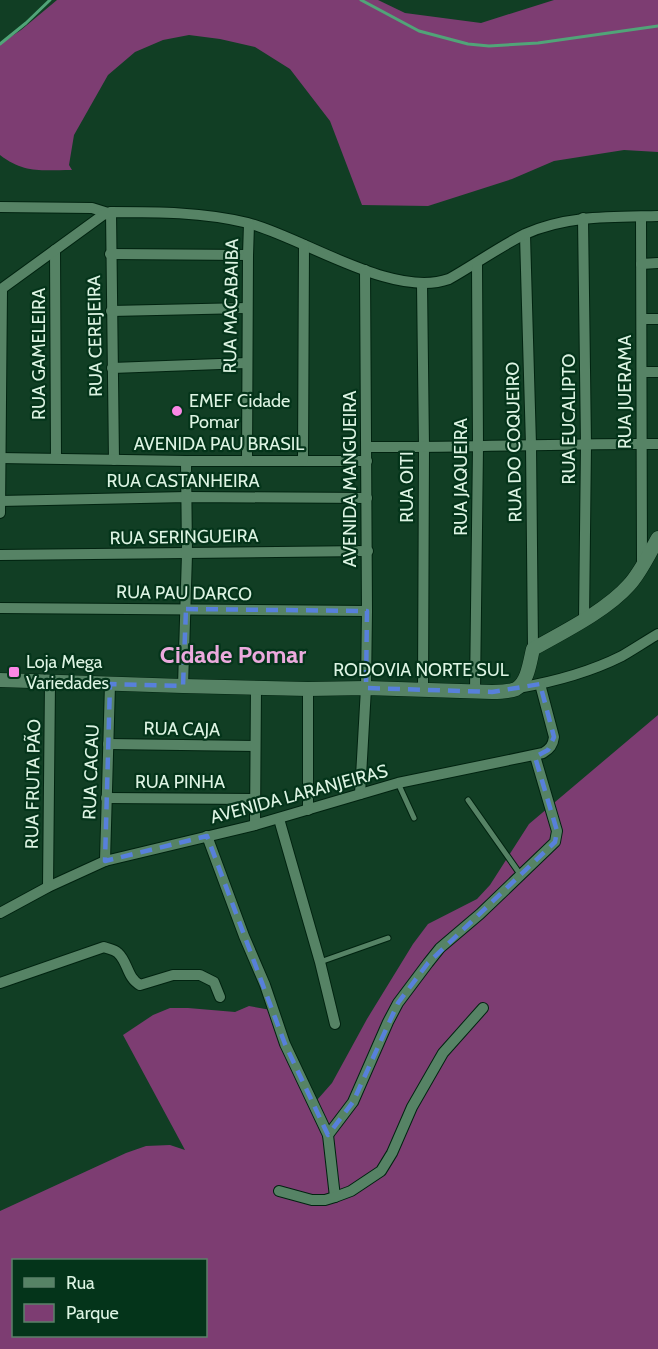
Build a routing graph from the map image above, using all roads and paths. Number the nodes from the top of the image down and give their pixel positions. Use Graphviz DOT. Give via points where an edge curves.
graph roads {
  1 [pos="0,207"];
  2 [pos="109,212"];
  3 [pos="658,216"];
  4 [pos="641,217"];
  5 [pos="583,218"];
  6 [pos="249,224"];
  7 [pos="525,235"];
  8 [pos="304,245"];
  9 [pos="55,250"];
  10 [pos="110,254"];
  11 [pos="248,255"];
  12 [pos="477,262"];
  13 [pos="658,263"];
  14 [pos="641,264"];
  15 [pos="365,270"];
  16 [pos="422,284"];
  17 [pos="1,290"];
  18 [pos="248,308"];
  19 [pos="111,311"];
  20 [pos="642,319"];
  21 [pos="658,319"];
  22 [pos="247,363"];
  23 [pos="112,368"];
  24 [pos="642,372"];
  25 [pos="658,372"];
  26 [pos="642,444"];
  27 [pos="658,444"];
  28 [pos="531,445"];
  29 [pos="586,445"];
  30 [pos="367,447"];
  31 [pos="424,447"];
  32 [pos="478,447"];
  33 [pos="1,458"];
  34 [pos="56,458"];
  35 [pos="114,460"];
  36 [pos="186,461"];
  37 [pos="247,461"];
  38 [pos="303,461"];
  39 [pos="367,461"];
  40 [pos="187,496"];
  41 [pos="367,498"];
  42 [pos="0,501"];
  43 [pos="0,513"];
  44 [pos="658,538"];
  45 [pos="368,551"];
  46 [pos="187,554"];
  47 [pos="0,555"];
  48 [pos="642,567"];
  49 [pos="0,608"];
  50 [pos="186,609"];
  51 [pos="367,611"];
  52 [pos="584,620"];
  53 [pos="658,633"];
  54 [pos="533,649"];
  55 [pos="0,680"];
  56 [pos="50,682"];
  57 [pos="110,684"];
  58 [pos="540,684"];
  59 [pos="183,686"];
  60 [pos="256,687"];
  61 [pos="308,688"];
  62 [pos="366,688"];
  63 [pos="518,688"];
  64 [pos="423,690"];
  65 [pos="475,692"];
  66 [pos="108,744"];
  67 [pos="255,746"];
  68 [pos="535,756"];
  69 [pos="398,783"];
  70 [pos="360,794"];
  71 [pos="106,798"];
  72 [pos="254,799"];
  73 [pos="468,800"];
  74 [pos="308,810"];
  75 [pos="414,818"];
  76 [pos="279,819"];
  77 [pos="255,825"];
  78 [pos="207,836"];
  79 [pos="105,861"];
  80 [pos="521,875"];
  81 [pos="48,887"];
  82 [pos="0,913"];
  83 [pos="388,938"];
  84 [pos="320,962"];
  85 [pos="0,983"];
  86 [pos="220,997"];
  87 [pos="483,1008"];
  88 [pos="335,1024"];
  89 [pos="328,1136"];
  90 [pos="279,1191"];
  91 [pos="335,1197"];
  1 -- 2 [label="street" via="92,208"];
  2 -- 6 [label="street" via="179,213"];
  2 -- 9 [label="street"];
  2 -- 10 [label="street, RUA CEREJEIRA"];
  3 -- 4 [label="street"];
  4 -- 5 [label="street"];
  4 -- 14 [label="street, RUA JUERAMA"];
  5 -- 7 [label="street"];
  5 -- 29 [label="street, RUA EUCALIPTO"];
  6 -- 8 [label="street"];
  6 -- 11 [label="street, RUA MACABAIBA"];
  7 -- 12 [label="street"];
  7 -- 28 [label="street, RUA DO COQUEIRO"];
  8 -- 15 [label="street"];
  8 -- 38 [label="street"];
  9 -- 17 [label="street"];
  9 -- 34 [label="street, RUA GAMELEIRA"];
  10 -- 11 [label="street"];
  10 -- 19 [label="street, RUA CEREJEIRA"];
  11 -- 18 [label="street, RUA MACABAIBA"];
  12 -- 16 [label="street" via="449,279"];
  12 -- 32 [label="street, RUA JAQUEIRA"];
  13 -- 14 [label="street"];
  14 -- 20 [label="street, RUA JUERAMA"];
  15 -- 16 [label="street"];
  15 -- 30 [label="street, AVENIDA MANGUEIRA"];
  16 -- 31 [label="street, RUA OITI"];
  17 -- 33 [label="street"];
  18 -- 19 [label="street"];
  18 -- 22 [label="street, RUA MACABAIBA"];
  19 -- 23 [label="street, RUA CEREJEIRA"];
  20 -- 21 [label="street"];
  20 -- 24 [label="street, RUA JUERAMA"];
  22 -- 23 [label="street"];
  22 -- 37 [label="street, RUA MACABAIBA"];
  23 -- 35 [label="street, RUA CEREJEIRA"];
  24 -- 25 [label="street"];
  24 -- 26 [label="street, RUA JUERAMA"];
  26 -- 27 [label="street"];
  26 -- 29 [label="street"];
  26 -- 48 [label="street, RUA JUERAMA"];
  28 -- 29 [label="street"];
  28 -- 32 [label="street"];
  28 -- 54 [label="street, RUA DO COQUEIRO"];
  29 -- 52 [label="street, RUA EUCALIPTO"];
  30 -- 31 [label="street"];
  30 -- 39 [label="street, AVENIDA MANGUEIRA"];
  31 -- 32 [label="street"];
  31 -- 64 [label="street, RUA OITI"];
  32 -- 65 [label="street, RUA JAQUEIRA"];
  33 -- 34 [label="street, AVENIDA PAU BRASIL"];
  33 -- 42 [label="street"];
  34 -- 35 [label="street, AVENIDA PAU BRASIL"];
  35 -- 36 [label="street, AVENIDA PAU BRASIL"];
  36 -- 37 [label="street, AVENIDA PAU BRASIL"];
  36 -- 40 [label="street"];
  37 -- 38 [label="street, AVENIDA PAU BRASIL"];
  38 -- 39 [label="street, AVENIDA PAU BRASIL"];
  39 -- 41 [label="street, AVENIDA MANGUEIRA"];
  40 -- 41 [label="street, RUA CASTANHEIRA"];
  40 -- 42 [label="street, RUA CASTANHEIRA"];
  40 -- 46 [label="street"];
  41 -- 45 [label="street, AVENIDA MANGUEIRA"];
  42 -- 43 [label="street"];
  44 -- 48 [label="street"];
  45 -- 46 [label="street, RUA SERINGUEIRA"];
  45 -- 51 [label="street, AVENIDA MANGUEIRA"];
  46 -- 47 [label="street, RUA SERINGUEIRA"];
  46 -- 50 [label="street"];
  48 -- 52 [label="street" via="623,591"];
  49 -- 50 [label="street, RUA PAU DARCO"];
  50 -- 51 [label="street, RUA PAU DARCO"];
  50 -- 59 [label="street"];
  51 -- 62 [label="street, AVENIDA MANGUEIRA"];
  52 -- 54 [label="street"];
  53 -- 58 [label="street, RODOVIA NORTE SUL" via="621,656"];
  54 -- 63 [label="street, RODOVIA NORTE SUL"];
  55 -- 56 [label="street, RODOVIA NORTE SUL"];
  56 -- 57 [label="street, RODOVIA NORTE SUL"];
  56 -- 81 [label="street, RUA FRUTA PÃO"];
  57 -- 59 [label="street, RODOVIA NORTE SUL"];
  57 -- 66 [label="street, RUA CACAU"];
  58 -- 63 [label="street, RODOVIA NORTE SUL"];
  58 -- 68 [label="street" via="554,737 548,750"];
  59 -- 60 [label="street, RODOVIA NORTE SUL"];
  60 -- 61 [label="street, RODOVIA NORTE SUL"];
  60 -- 67 [label="street"];
  61 -- 62 [label="street, RODOVIA NORTE SUL"];
  61 -- 74 [label="street"];
  62 -- 64 [label="street, RODOVIA NORTE SUL"];
  62 -- 70 [label="street, AVENIDA MANGUEIRA"];
  63 -- 65 [label="street, RODOVIA NORTE SUL"];
  64 -- 65 [label="street, RODOVIA NORTE SUL"];
  66 -- 67 [label="street, RUA CAJA"];
  66 -- 71 [label="street, RUA CACAU"];
  67 -- 72 [label="street"];
  68 -- 69 [label="street, AVENIDA LARANJEIRAS"];
  68 -- 80 [label="street" via="557,835 555,842"];
  69 -- 70 [label="street, AVENIDA LARANJEIRAS"];
  69 -- 75 [label="lane"];
  70 -- 74 [label="street, AVENIDA LARANJEIRAS"];
  71 -- 72 [label="street, RUA PINHA"];
  71 -- 79 [label="street, RUA CACAU"];
  72 -- 77 [label="street"];
  73 -- 80 [label="lane"];
  74 -- 76 [label="street, AVENIDA LARANJEIRAS"];
  76 -- 77 [label="street, AVENIDA LARANJEIRAS"];
  76 -- 84 [label="street"];
  77 -- 78 [label="street, AVENIDA LARANJEIRAS"];
  78 -- 79 [label="street, AVENIDA LARANJEIRAS"];
  78 -- 89 [label="street" via="285,1044"];
  79 -- 81 [label="street, AVENIDA LARANJEIRAS"];
  80 -- 89 [label="street" via="440,948 408,990 388,1022 353,1102"];
  81 -- 82 [label="street, AVENIDA LARANJEIRAS"];
  83 -- 84 [label="lane"];
  84 -- 88 [label="street"];
  85 -- 86 [label="street" via="104,947 117,952 140,985 173,975 200,975 214,982"];
  87 -- 91 [label="street" via="443,1053 381,1172"];
  89 -- 91 [label="street"];
  90 -- 91 [label="street" via="312,1200"];
}
